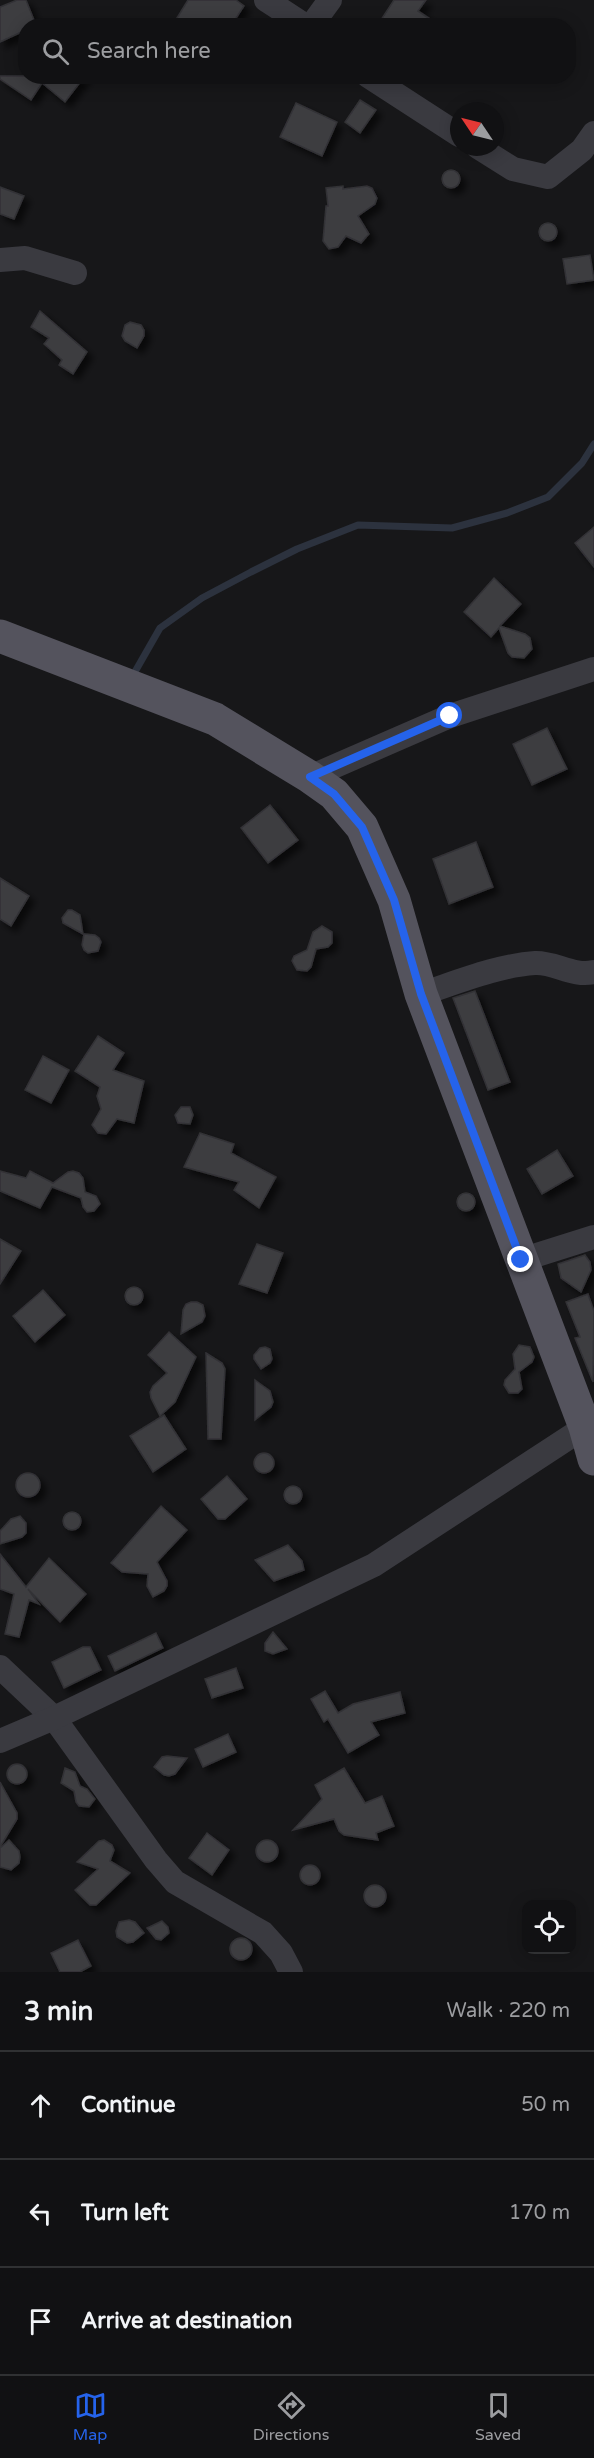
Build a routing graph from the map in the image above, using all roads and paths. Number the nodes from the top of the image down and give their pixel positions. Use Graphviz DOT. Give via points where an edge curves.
graph roads {
  1 [pos="266,0"];
  2 [pos="330,0"];
  3 [pos="294,18"];
  4 [pos="317,18"];
  5 [pos="380,84"];
  6 [pos="450,129"];
  7 [pos="594,133"];
  8 [pos="492,156"];
  9 [pos="0,260"];
  10 [pos="75,273"];
  11 [pos="0,636"];
  12 [pos="594,669"];
  13 [pos="310,777"];
  14 [pos="594,972"];
  15 [pos="421,994"];
  16 [pos="594,1237"];
  17 [pos="521,1260"];
  18 [pos="585,1426"];
  19 [pos="594,1459"];
  20 [pos="0,1667"];
  21 [pos="54,1718"];
  22 [pos="0,1741"];
  23 [pos="291,1972"];
  1 -- 3 [label="street"];
  2 -- 4 [label="street"];
  5 -- 6 [label="street"];
  7 -- 8 [label="street" via="582,150 548,177 513,169"];
  9 -- 10 [label="street" via="25,258"];
  11 -- 13 [label="main road" via="215,719"];
  12 -- 13 [label="street" via="450,716"];
  13 -- 15 [label="main road" via="334,794 362,827 394,900"];
  14 -- 15 [label="street" via="583,975 536,962 488,972"];
  15 -- 17 [label="main road"];
  16 -- 17 [label="street"];
  17 -- 18 [label="main road"];
  18 -- 19 [label="main road"];
  18 -- 21 [label="street" via="374,1565"];
  20 -- 21 [label="street"];
  21 -- 22 [label="street"];
  21 -- 23 [label="street" via="175,1882 263,1933"];
}
